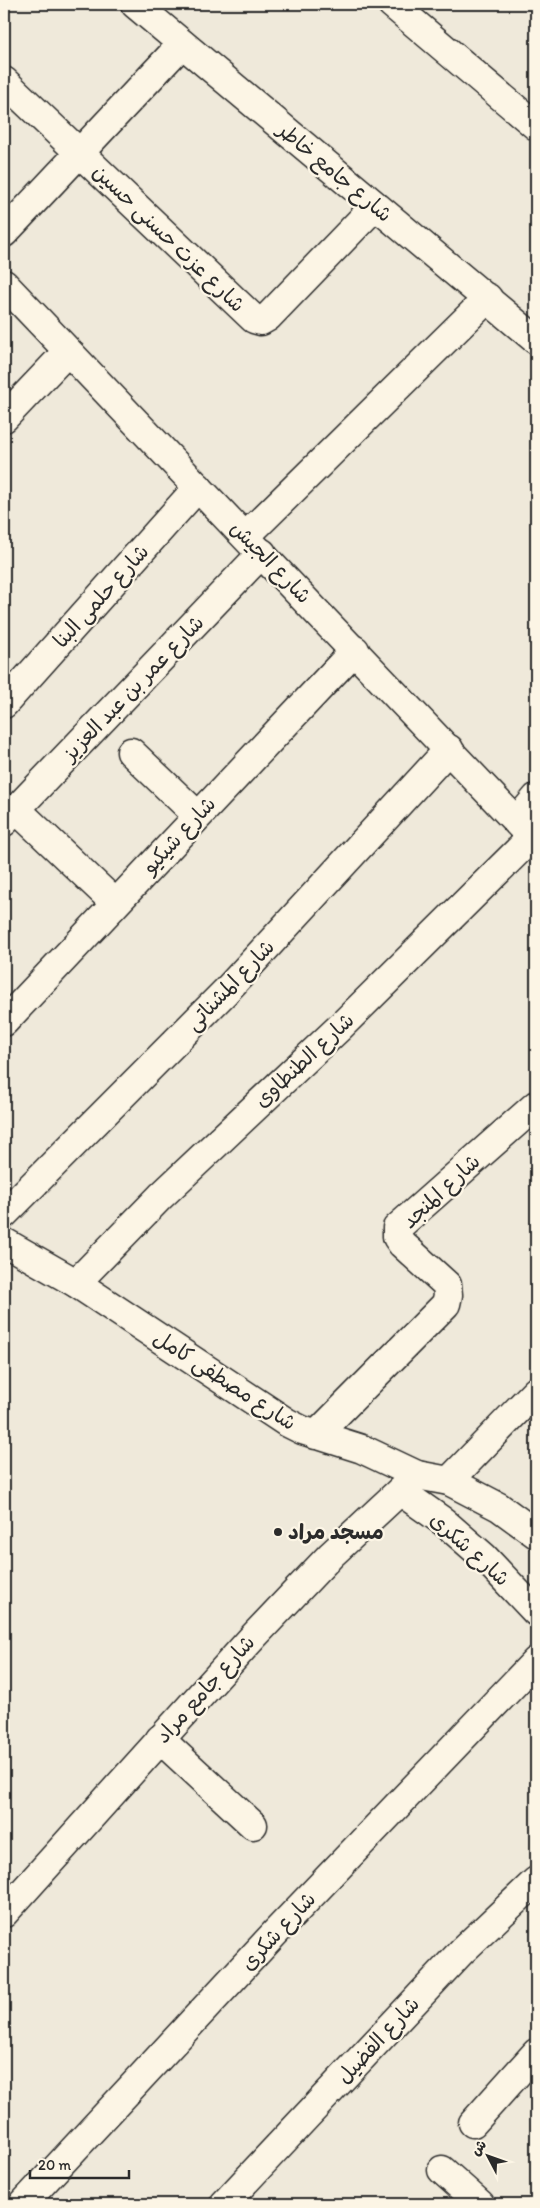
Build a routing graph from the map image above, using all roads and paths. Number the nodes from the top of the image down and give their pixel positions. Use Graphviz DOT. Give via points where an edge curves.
graph roads {
  1 [pos="135,4"];
  2 [pos="392,4"];
  3 [pos="182,44"];
  4 [pos="4,81"];
  5 [pos="536,126"];
  6 [pos="80,153"];
  7 [pos="375,206"];
  8 [pos="4,233"];
  9 [pos="4,284"];
  10 [pos="488,298"];
  11 [pos="536,340"];
  12 [pos="67,352"];
  13 [pos="4,418"];
  14 [pos="198,487"];
  15 [pos="254,545"];
  16 [pos="355,650"];
  17 [pos="4,704"];
  18 [pos="449,749"];
  19 [pos="131,752"];
  20 [pos="536,798"];
  21 [pos="10,815"];
  22 [pos="198,815"];
  23 [pos="528,833"];
  24 [pos="115,903"];
  25 [pos="4,1022"];
  26 [pos="536,1105"];
  27 [pos="4,1214"];
  28 [pos="5,1244"];
  29 [pos="76,1283"];
  30 [pos="536,1391"];
  31 [pos="316,1435"];
  32 [pos="449,1481"];
  33 [pos="409,1483"];
  34 [pos="536,1532"];
  35 [pos="536,1612"];
  36 [pos="536,1661"];
  37 [pos="160,1740"];
  38 [pos="253,1825"];
  39 [pos="536,1881"];
  40 [pos="4,1913"];
  41 [pos="536,2053"];
  42 [pos="473,2123"];
  43 [pos="442,2170"];
  44 [pos="23,2204"];
  45 [pos="224,2204"];
  46 [pos="480,2204"];
  1 -- 3 [label="street, شارع جامع خاطر"];
  2 -- 5 [label="street"];
  3 -- 6 [label="street"];
  3 -- 7 [label="street, شارع جامع خاطر"];
  4 -- 6 [label="street, شارع عزت حسنى حسين"];
  6 -- 7 [label="street, شارع عزت حسنى حسين" via="254,319 261,321"];
  6 -- 8 [label="street"];
  7 -- 10 [label="street, شارع جامع خاطر"];
  9 -- 12 [label="street, شارع الجيش"];
  10 -- 11 [label="street, شارع جامع خاطر"];
  10 -- 15 [label="street, شارع عمر بن عبد العزيز"];
  12 -- 13 [label="street"];
  12 -- 14 [label="street, شارع الجيش"];
  14 -- 15 [label="street, شارع الجيش"];
  14 -- 17 [label="street, شارع حلمى البنا"];
  15 -- 16 [label="street, شارع الجيش"];
  15 -- 21 [label="street, شارع عمر بن عبد العزيز"];
  16 -- 18 [label="street, شارع الجيش"];
  16 -- 22 [label="street, شارع شيكيو"];
  18 -- 23 [label="street, شارع الجيش"];
  18 -- 27 [label="street, شارع المشناتى" via="225,992"];
  19 -- 22 [label="street"];
  20 -- 23 [label="street, شارع الطنطاوى"];
  21 -- 24 [label="street"];
  22 -- 24 [label="street, شارع شيكيو"];
  23 -- 29 [label="street, شارع الطنطاوى" via="339,1028 161,1196"];
  24 -- 25 [label="street, شارع شيكيو"];
  26 -- 31 [label="street, شارع المنجد" via="397,1228 397,1237 402,1244 447,1285 446,1304"];
  28 -- 29 [label="street, شارع مصطفى كامل"];
  29 -- 31 [label="street, شارع مصطفى كامل" via="286,1422"];
  30 -- 32 [label="street"];
  31 -- 33 [label="street, شارع مصطفى كامل" via="362,1449"];
  32 -- 33 [label="street, شارع مصطفى كامل"];
  32 -- 34 [label="street, شارع مصطفى كامل" via="499,1506"];
  33 -- 35 [label="street, شارع شكرى"];
  33 -- 37 [label="street, شارع جامع مراد" via="331,1555"];
  36 -- 44 [label="street, شارع شكرى" via="275,1933"];
  37 -- 38 [label="street"];
  37 -- 40 [label="street, شارع جامع مراد"];
  39 -- 45 [label="street, شارع الفضيل" via="462,1951"];
  41 -- 42 [label="street"];
  43 -- 46 [label="street"];
}
